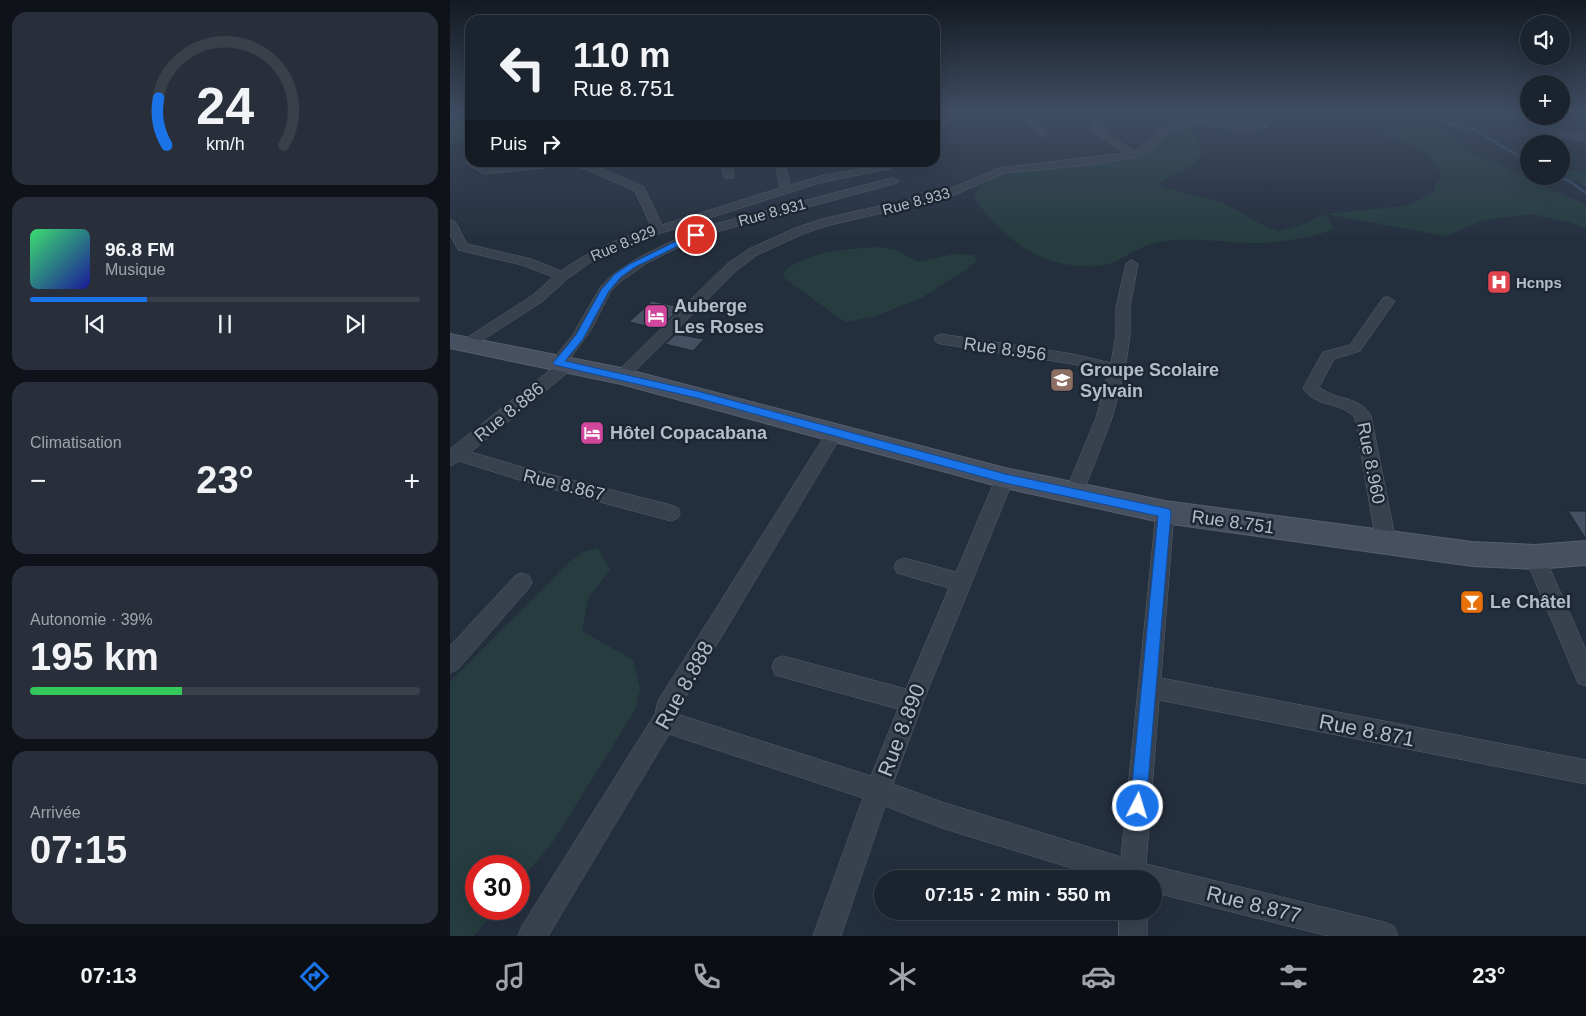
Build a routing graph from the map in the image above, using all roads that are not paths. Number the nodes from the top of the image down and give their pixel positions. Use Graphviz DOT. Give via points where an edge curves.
graph roads {
  1 [pos="1133,154"];
  2 [pos="478,167"];
  3 [pos="524,167"];
  4 [pos="590,167"];
  5 [pos="727,167"];
  6 [pos="781,167"];
  7 [pos="874,167"];
  8 [pos="890,167"];
  9 [pos="729,176"];
  10 [pos="786,190"];
  11 [pos="898,193"];
  12 [pos="450,223"];
  13 [pos="658,228"];
  14 [pos="1132,264"];
  15 [pos="562,276"];
  16 [pos="1388,301"];
  17 [pos="941,340"];
  18 [pos="458,342"];
  19 [pos="563,364"];
  20 [pos="1117,370"];
  21 [pos="621,376"];
  22 [pos="836,433"];
  23 [pos="453,457"];
  24 [pos="1005,478"];
  25 [pos="1074,493"];
  26 [pos="1165,512"];
  27 [pos="671,514"];
  28 [pos="1386,542"];
  29 [pos="1586,553"];
  30 [pos="1535,557"];
  31 [pos="904,567"];
  32 [pos="522,582"];
  33 [pos="962,582"];
  34 [pos="450,662"];
  35 [pos="783,666"];
  36 [pos="1586,675"];
  37 [pos="1149,687"];
  38 [pos="912,702"];
  39 [pos="666,717"];
  40 [pos="1586,772"];
  41 [pos="878,791"];
  42 [pos="1117,870"];
  43 [pos="1142,870"];
  44 [pos="1162,883"];
  45 [pos="1133,920"];
  46 [pos="532,936"];
  47 [pos="827,936"];
  48 [pos="1133,936"];
  49 [pos="1384,936"];
  1 -- 11 [label="street, Rue 8.933" via="1098,161 1003,170 946,195"];
  2 -- 3 [label="street" via="484,171"];
  4 -- 13 [label="street" via="640,189"];
  5 -- 9 [label="street"];
  6 -- 10 [label="street"];
  7 -- 10 [label="street, Rue 8.929"];
  8 -- 11 [label="street"];
  10 -- 13 [label="street, Rue 8.929"];
  11 -- 19 [label="street, Rue 8.931" via="719,227 632,266 606,290"];
  11 -- 21 [label="street, Rue 8.933" via="753,252 720,278"];
  12 -- 15 [label="street" via="462,247 526,262"];
  13 -- 15 [label="street, Rue 8.929" via="586,258"];
  14 -- 20 [label="street" via="1123,307 1123,335"];
  15 -- 18 [label="street, Rue 8.929" via="538,298"];
  16 -- 28 [label="street, Rue 8.960" via="1355,348 1328,356 1312,388 1316,393 1352,405 1363,416"];
  17 -- 20 [label="street, Rue 8.956" via="1063,357"];
  18 -- 19 [label="main road, Rue 8.751"];
  19 -- 21 [label="main road, Rue 8.751"];
  19 -- 23 [label="street, Rue 8.886"];
  20 -- 25 [label="street" via="1104,418"];
  21 -- 22 [label="main road, Rue 8.751"];
  22 -- 24 [label="main road, Rue 8.751"];
  22 -- 39 [label="street, Rue 8.888" via="666,709"];
  23 -- 27 [label="street, Rue 8.867"];
  24 -- 25 [label="main road, Rue 8.751"];
  24 -- 33 [label="street, Rue 8.890"];
  25 -- 26 [label="main road, Rue 8.751"];
  26 -- 28 [label="main road, Rue 8.751"];
  26 -- 37 [label="street"];
  28 -- 30 [label="main road, Rue 8.751" via="1472,554"];
  29 -- 30 [label="main road, Rue 8.751"];
  30 -- 36 [label="street"];
  31 -- 33 [label="street"];
  32 -- 34 [label="street"];
  33 -- 38 [label="street, Rue 8.890"];
  35 -- 38 [label="street"];
  37 -- 40 [label="street, Rue 8.871"];
  37 -- 43 [label="street"];
  38 -- 41 [label="street, Rue 8.890"];
  39 -- 41 [label="street" via="673,724"];
  39 -- 46 [label="street, Rue 8.888"];
  41 -- 42 [label="street, Rue 8.890" via="942,815"];
  41 -- 47 [label="street"];
  44 -- 49 [label="street, Rue 8.877"];
  45 -- 48 [label="street"];
}
